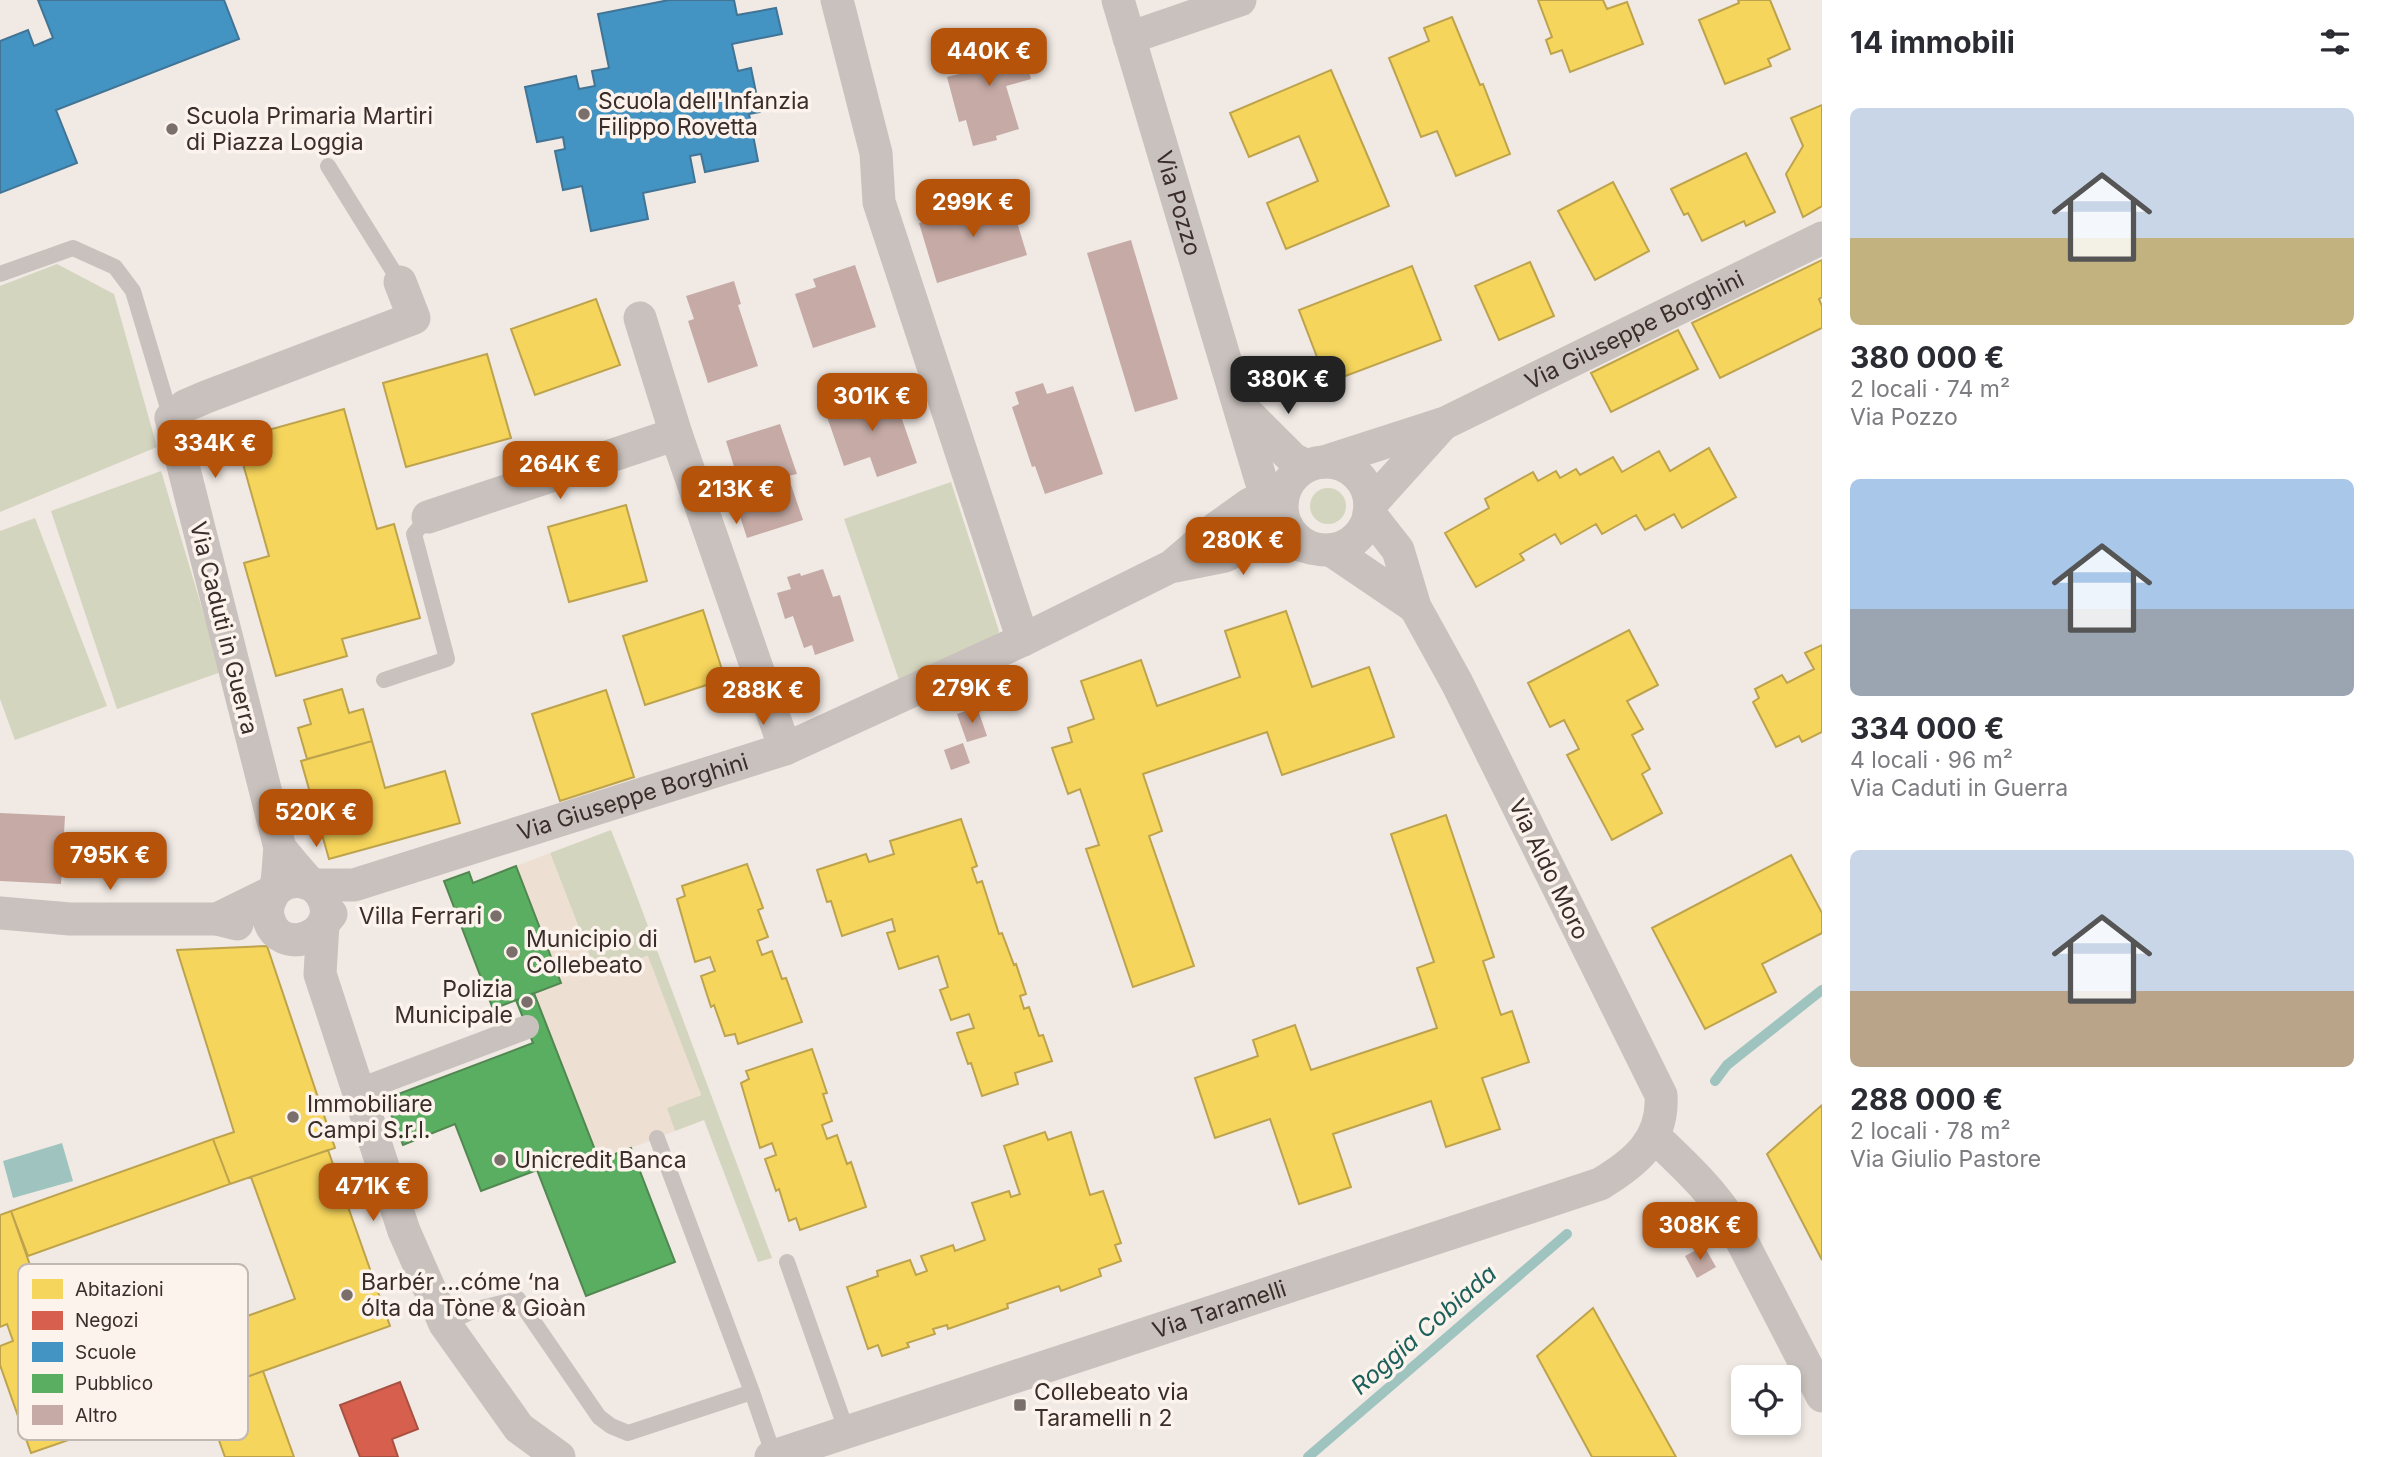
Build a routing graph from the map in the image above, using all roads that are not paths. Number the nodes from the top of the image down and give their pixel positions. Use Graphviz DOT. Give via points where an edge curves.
graph roads {
  1 [pos="837,0"];
  2 [pos="1118,0"];
  3 [pos="1240,0"];
  4 [pos="1129,37"];
  5 [pos="328,166"];
  6 [pos="1822,238"];
  7 [pos="0,274"];
  8 [pos="400,282"];
  9 [pos="640,318"];
  10 [pos="1240,407"];
  11 [pos="171,418"];
  12 [pos="1445,423"];
  13 [pos="676,434"];
  14 [pos="1293,486"];
  15 [pos="1369,509"];
  16 [pos="428,517"];
  17 [pos="1322,549"];
  18 [pos="1172,566"];
  19 [pos="1415,607"];
  20 [pos="1023,640"];
  21 [pos="384,680"];
  22 [pos="785,749"];
  23 [pos="280,848"];
  24 [pos="312,885"];
  25 [pos="354,885"];
  26 [pos="274,891"];
  27 [pos="0,914"];
  28 [pos="217,919"];
  29 [pos="323,924"];
  30 [pos="286,938"];
  31 [pos="320,974"];
  32 [pos="527,1027"];
  33 [pos="357,1091"];
  34 [pos="1654,1136"];
  35 [pos="657,1138"];
  36 [pos="787,1262"];
  37 [pos="445,1324"];
  38 [pos="1818,1381"];
  39 [pos="752,1392"];
  40 [pos="847,1432"];
  41 [pos="520,1442"];
  42 [pos="772,1456"];
  43 [pos="559,1457"];
  1 -- 20 [label="street" via="876,153 879,202"];
  2 -- 4 [label="street, Via Pozzo"];
  3 -- 4 [label="street"];
  4 -- 10 [label="street, Via Pozzo"];
  5 -- 8 [label="lane"];
  6 -- 12 [label="street, Via Giuseppe Borghini"];
  7 -- 11 [label="lane" via="73,248 115,267 133,291"];
  8 -- 11 [label="street" via="414,318 206,397"];
  9 -- 13 [label="street"];
  10 -- 14 [label="street, Via Pozzo"];
  10 -- 14 [label="street, Via Pozzo" via="1293,459"];
  11 -- 23 [label="street, Via Caduti in Guerra"];
  12 -- 14 [label="street, Via Giuseppe Borghini"];
  12 -- 15 [label="street, Via Giuseppe Borghini"];
  13 -- 16 [label="street"];
  13 -- 22 [label="street"];
  14 -- 15 [label="street" via="1341,464 1366,488"];
  14 -- 17 [label="street" via="1290,532 1301,542"];
  14 -- 18 [label="street, Via Giuseppe Borghini" via="1215,529"];
  15 -- 17 [label="street, Via Giuseppe Borghini" via="1365,526 1356,537 1344,546"];
  15 -- 19 [label="street, Via Aldo Moro" via="1398,550"];
  16 -- 21 [label="lane" via="414,534 447,659"];
  17 -- 18 [label="street, Via Giuseppe Borghini" via="1274,538 1225,556"];
  17 -- 19 [label="street, Via Aldo Moro"];
  18 -- 20 [label="street, Via Giuseppe Borghini"];
  19 -- 34 [label="street, Via Aldo Moro" via="1457,682 1661,1095 1662,1111"];
  20 -- 22 [label="street, Via Giuseppe Borghini"];
  22 -- 25 [label="street, Via Giuseppe Borghini"];
  23 -- 24 [label="street, Via Caduti in Guerra"];
  23 -- 26 [label="street, Via Caduti in Guerra"];
  24 -- 25 [label="street, Via Giuseppe Borghini"];
  24 -- 26 [label="street, Via Giuseppe Borghini" via="292,881"];
  24 -- 29 [label="street" via="325,903"];
  25 -- 29 [label="street, Via Giuseppe Borghini"];
  26 -- 28 [label="street, Via Giuseppe Borghini"];
  26 -- 30 [label="street" via="268,917"];
  27 -- 28 [label="street, Via Giuseppe Borghini"];
  28 -- 30 [label="street, Via Giuseppe Borghini"];
  29 -- 30 [label="street, Via Giuseppe Borghini" via="307,938"];
  29 -- 31 [label="street"];
  30 -- 31 [label="street"];
  31 -- 33 [label="street"];
  32 -- 33 [label="street"];
  33 -- 37 [label="street" via="404,1231"];
  34 -- 38 [label="street" via="1718,1201"];
  34 -- 40 [label="street, Via Taramelli" via="1640,1155 1600,1184"];
  35 -- 39 [label="lane"];
  36 -- 40 [label="lane"];
  37 -- 39 [label="lane" via="477,1309 519,1299 599,1416 628,1433"];
  37 -- 41 [label="street"];
  39 -- 42 [label="lane"];
  40 -- 42 [label="street, Via Taramelli"];
  41 -- 43 [label="street"];
}
